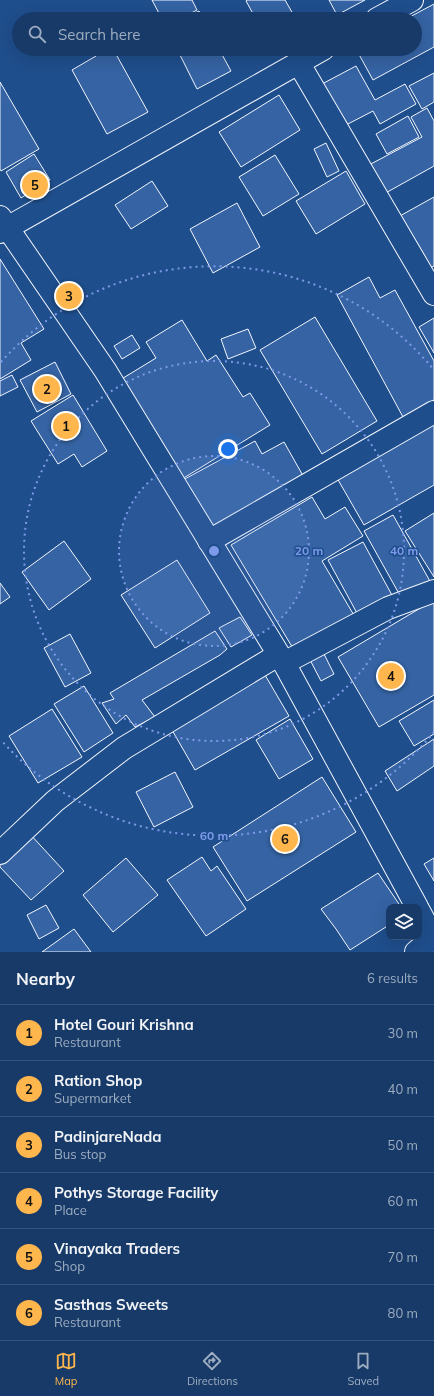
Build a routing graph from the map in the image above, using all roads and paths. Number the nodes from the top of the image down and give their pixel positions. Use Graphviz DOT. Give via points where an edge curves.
graph roads {
  1 [pos="412,0"];
  2 [pos="390,12"];
  3 [pos="310,56"];
  4 [pos="298,62"];
  5 [pos="2,226"];
  6 [pos="434,294"];
  7 [pos="434,412"];
  8 [pos="209,541"];
  9 [pos="434,591"];
  10 [pos="281,659"];
  11 [pos="0,853"];
  12 [pos="415,904"];
  13 [pos="422,916"];
  14 [pos="434,938"];
  15 [pos="416,952"];
  1 -- 2 [label="street"];
  3 -- 4 [label="street"];
  4 -- 5 [label="street"];
  4 -- 6 [label="street"];
  5 -- 8 [label="street" via="105,370"];
  7 -- 8 [label="street"];
  8 -- 10 [label="street"];
  9 -- 10 [label="street" via="388,608"];
  10 -- 11 [label="street" via="124,748 55,801"];
  10 -- 12 [label="street"];
  13 -- 14 [label="street"];
  14 -- 15 [label="street"];
}
